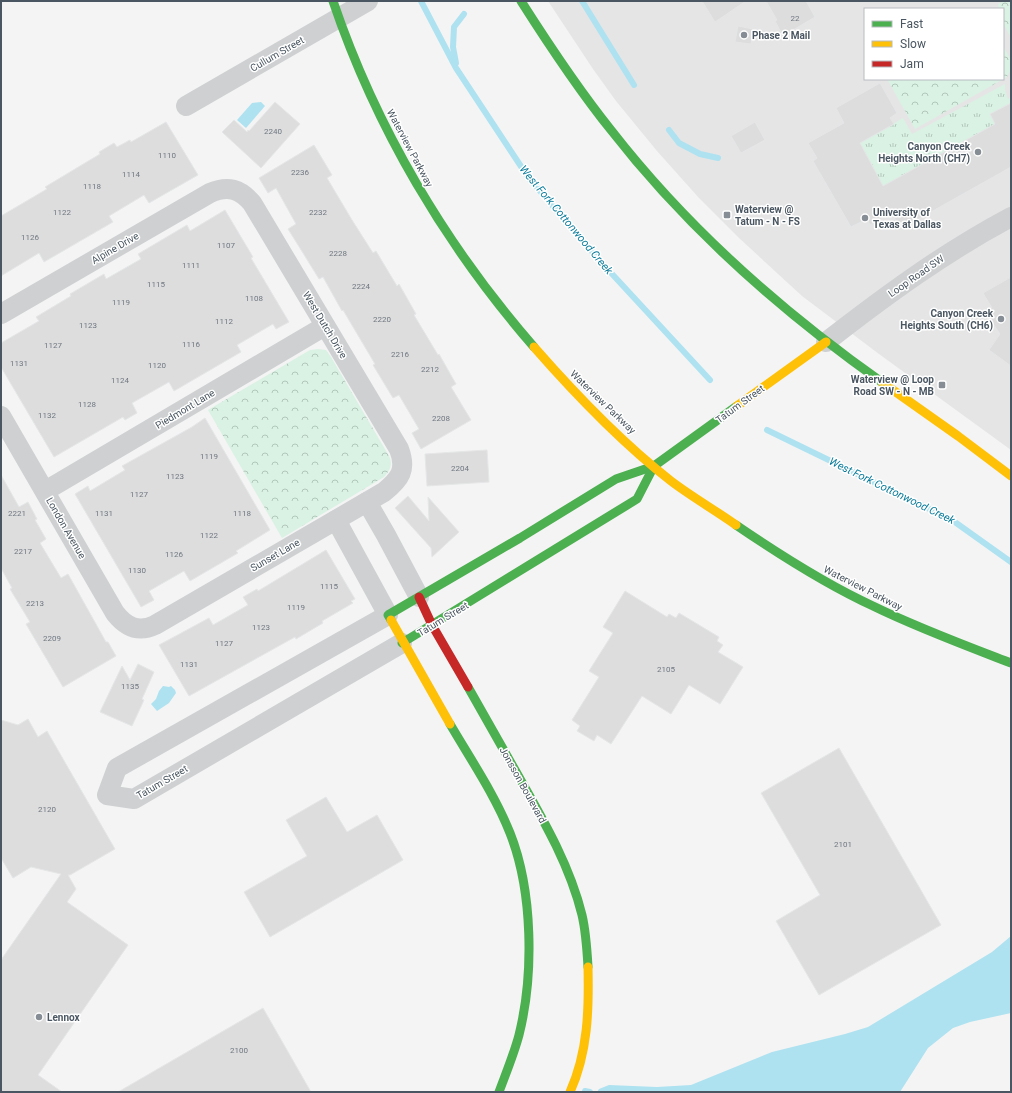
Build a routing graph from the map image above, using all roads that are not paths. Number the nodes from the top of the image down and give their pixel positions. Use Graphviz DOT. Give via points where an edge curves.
graph roads {
  1 [pos="368,1"];
  2 [pos="521,1"];
  3 [pos="336,10"];
  4 [pos="186,106"];
  5 [pos="232,190"];
  6 [pos="1011,217"];
  7 [pos="1,314"];
  8 [pos="325,326"];
  9 [pos="826,342"];
  10 [pos="1,416"];
  11 [pos="654,466"];
  12 [pos="402,470"];
  13 [pos="1011,476"];
  14 [pos="45,491"];
  15 [pos="366,502"];
  16 [pos="336,520"];
  17 [pos="419,597"];
  18 [pos="388,615"];
  19 [pos="432,626"];
  20 [pos="140,629"];
  21 [pos="402,643"];
  22 [pos="1011,663"];
  23 [pos="197,723"];
  24 [pos="214,752"];
  25 [pos="500,1092"];
  26 [pos="570,1092"];
  1 -- 3 [label="street, Cullum Street"];
  2 -- 9 [label="street" via="593,108 646,172 703,235 754,283"];
  3 -- 4 [label="street, Cullum Street"];
  3 -- 11 [label="street, Waterview Parkway" via="383,121 422,195 475,275 567,383"];
  5 -- 7 [label="street, Alpine Drive" via="222,188 210,193"];
  5 -- 8 [label="street, West Dutch Drive" via="239,192 252,203"];
  6 -- 9 [label="street, Loop Road SW" via="962,244 925,269"];
  8 -- 12 [label="street, West Dutch Drive" via="399,449 403,460"];
  8 -- 14 [label="street, Piedmont Lane"];
  9 -- 11 [label="street, Tatum Street"];
  9 -- 13 [label="street"];
  10 -- 14 [label="street, London Avenue"];
  11 -- 17 [label="street, Tatum Street" via="616,479"];
  11 -- 19 [label="street, Tatum Street" via="637,499"];
  11 -- 22 [label="street, Waterview Parkway" via="678,486 780,555 851,596 922,630"];
  12 -- 15 [label="street, Sunset Lane" via="391,486"];
  14 -- 20 [label="street, London Avenue" via="115,613 121,621"];
  15 -- 16 [label="street, Sunset Lane"];
  15 -- 17 [label="street, Jonsson Boulevard"];
  16 -- 18 [label="street"];
  16 -- 20 [label="street, Sunset Lane" via="155,625"];
  17 -- 18 [label="street, Tatum Street"];
  17 -- 19 [label="street, Jonsson Boulevard"];
  18 -- 21 [label="street"];
  18 -- 23 [label="street, Tatum Street"];
  19 -- 21 [label="street, Tatum Street"];
  19 -- 26 [label="street, Jonsson Boulevard" via="543,818 558,849 582,915 588,971 586,1034 582,1059"];
  21 -- 24 [label="street, Tatum Street"];
  21 -- 25 [label="street" via="488,787 510,836 521,875 527,923 526,998 519,1034"];
  23 -- 24 [label="street"];
  23 -- 24 [label="street, Tatum Street" via="117,768 107,795 134,799"];
}
